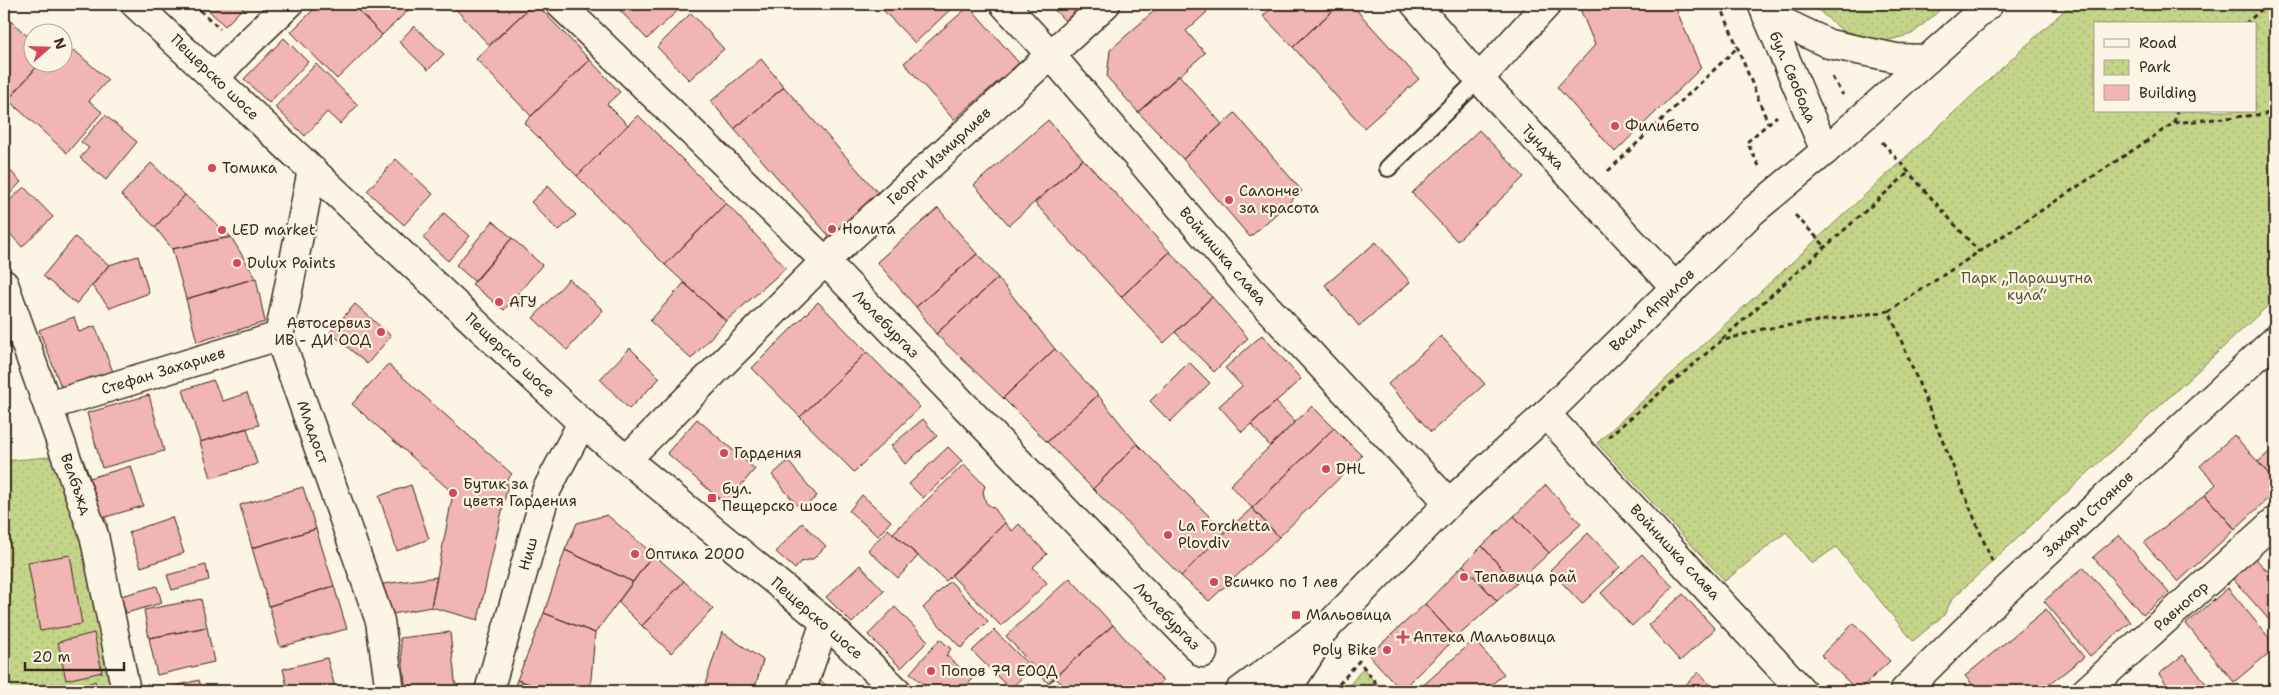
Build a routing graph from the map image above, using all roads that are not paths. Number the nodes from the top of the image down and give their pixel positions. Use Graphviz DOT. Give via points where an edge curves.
graph roads {
  1 [pos="135,4"];
  2 [pos="289,4"];
  3 [pos="560,4"];
  4 [pos="1004,4"];
  5 [pos="1106,4"];
  6 [pos="1414,4"];
  7 [pos="1547,4"];
  8 [pos="1989,4"];
  9 [pos="1764,9"];
  10 [pos="1050,54"];
  11 [pos="1928,60"];
  12 [pos="215,78"];
  13 [pos="1479,79"];
  14 [pos="1825,151"];
  15 [pos="1388,168"];
  16 [pos="312,170"];
  17 [pos="825,261"];
  18 [pos="4,284"];
  19 [pos="1675,287"];
  20 [pos="279,336"];
  21 [pos="2275,340"];
  22 [pos="48,406"];
  23 [pos="1546,414"];
  24 [pos="582,422"];
  25 [pos="627,459"];
  26 [pos="1450,503"];
  27 [pos="2275,521"];
  28 [pos="825,622"];
  29 [pos="1326,628"];
  30 [pos="1203,653"];
  31 [pos="126,691"];
  32 [pos="390,691"];
  33 [pos="489,691"];
  34 [pos="800,691"];
  35 [pos="897,691"];
  36 [pos="1240,691"];
  37 [pos="1286,691"];
  38 [pos="1802,691"];
  39 [pos="1904,691"];
  40 [pos="2086,691"];
  1 -- 12 [label="street, Пещерско шосе"];
  2 -- 12 [label="street"];
  3 -- 17 [label="street, Люлебургаз"];
  4 -- 10 [label="street, Войнишка слава"];
  5 -- 10 [label="street, Георги Измирлиев"];
  6 -- 13 [label="street, Тунджа"];
  7 -- 13 [label="street"];
  8 -- 11 [label="street, Васил Априлов"];
  9 -- 11 [label="street" via="1829,44 1896,58"];
  9 -- 14 [label="street, бул. Свобода"];
  10 -- 17 [label="street, Георги Измирлиев"];
  10 -- 26 [label="street, Войнишка слава" via="1250,289"];
  11 -- 14 [label="street, Васил Априлов"];
  12 -- 16 [label="street, Пещерско шосе"];
  13 -- 15 [label="lane"];
  13 -- 19 [label="street, Тунджа"];
  14 -- 19 [label="street, Васил Априлов" via="1753,210"];
  16 -- 20 [label="street"];
  16 -- 24 [label="street, Пещерско шосе"];
  17 -- 25 [label="street, Георги Измирлиев"];
  17 -- 30 [label="street, Люлебургаз"];
  18 -- 22 [label="street, Велбъжд"];
  19 -- 23 [label="street, Васил Априлов"];
  20 -- 22 [label="street, Стефан Захариев"];
  20 -- 32 [label="street, Младост" via="380,621"];
  21 -- 39 [label="street, Захари Стоянов" via="2004,592"];
  22 -- 31 [label="street, Велбъжд" via="94,535"];
  23 -- 26 [label="street, Васил Априлов"];
  23 -- 38 [label="street, Войнишка слава"];
  24 -- 25 [label="street, Пещерско шосе"];
  24 -- 33 [label="street, Ниш" via="547,489"];
  25 -- 28 [label="street, Пещерско шосе"];
  26 -- 29 [label="street, Васил Априлов"];
  27 -- 40 [label="street, Равногор"];
  28 -- 34 [label="street"];
  28 -- 35 [label="street, Пещерско шосе"];
  29 -- 36 [label="street, Васил Априлов"];
  29 -- 37 [label="street, Васил Априлов"];
}
